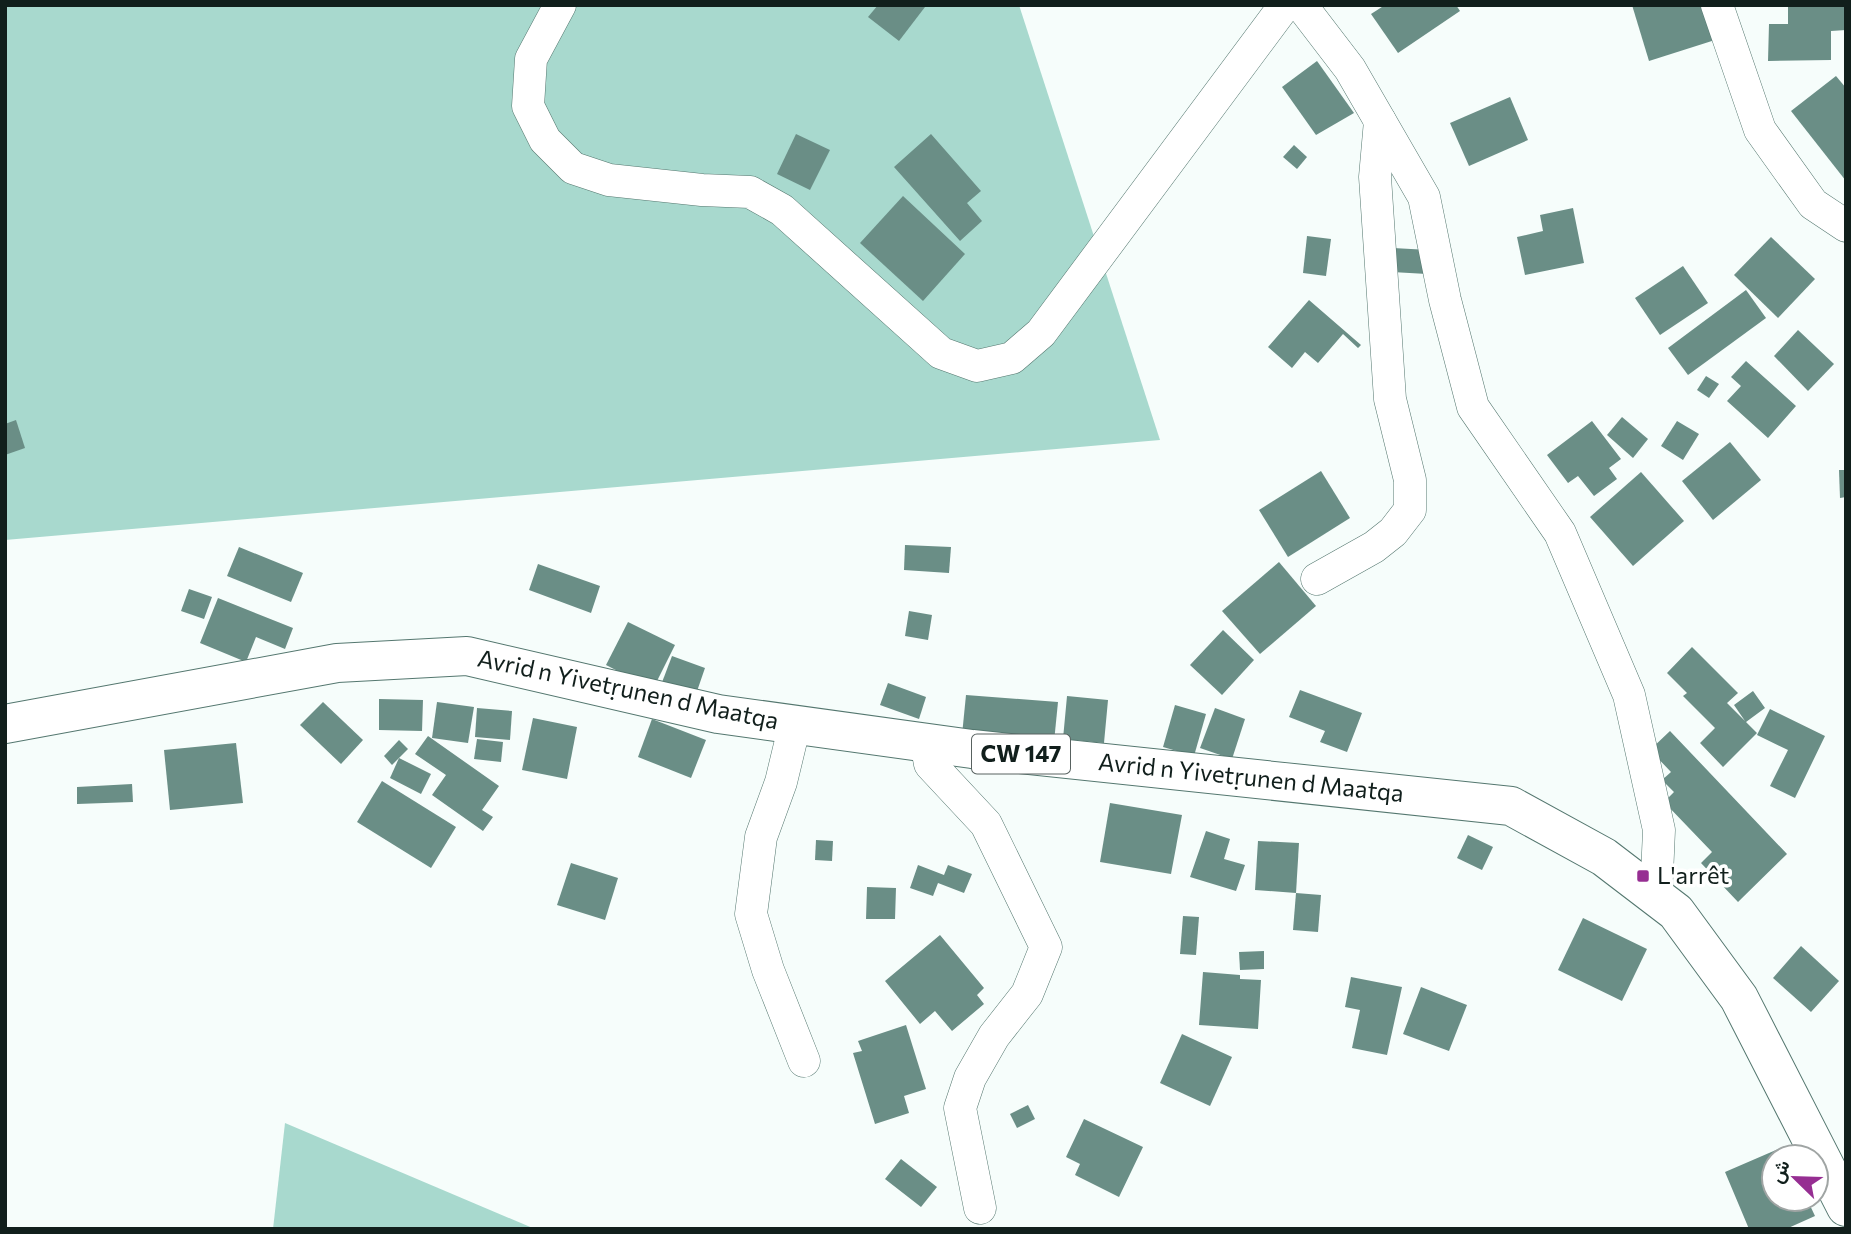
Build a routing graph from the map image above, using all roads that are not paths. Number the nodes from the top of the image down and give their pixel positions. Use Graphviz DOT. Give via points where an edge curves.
graph roads {
  1 [pos="561,5"];
  2 [pos="1284,5"];
  3 [pos="1301,5"];
  4 [pos="1717,5"];
  5 [pos="1380,121"];
  6 [pos="1846,226"];
  7 [pos="1317,579"];
  8 [pos="5,724"];
  9 [pos="795,724"];
  10 [pos="926,742"];
  11 [pos="1657,898"];
  12 [pos="804,1061"];
  13 [pos="1846,1207"];
  14 [pos="980,1208"];
  1 -- 2 [label="street" via="531,59 528,106 545,140 573,168 609,180 750,192 782,210 941,353 977,366 1012,358 1041,333"];
  3 -- 5 [label="street" via="1350,69"];
  4 -- 6 [label="street" via="1760,130 1813,204"];
  5 -- 7 [label="street" via="1375,177 1390,398 1410,480 1410,510 1374,547"];
  5 -- 11 [label="street" via="1424,197 1473,407 1560,533 1629,695 1659,830"];
  8 -- 9 [label="main road, Avrid n Yivetṛunen d Maatqa / CW 147" via="337,663 467,656 718,713"];
  9 -- 10 [label="main road, Avrid n Yivetṛunen d Maatqa / CW 147"];
  9 -- 12 [label="street" via="761,836 751,914"];
  10 -- 11 [label="main road, Avrid n Yivetṛunen d Maatqa / CW 147" via="1511,806 1604,858"];
  10 -- 14 [label="street" via="930,764 986,824 1046,947 1027,994 994,1036 970,1078 960,1108"];
  11 -- 13 [label="main road, Avrid n Yivetṛunen d Maatqa / CW 147" via="1676,912 1739,998"];
}
